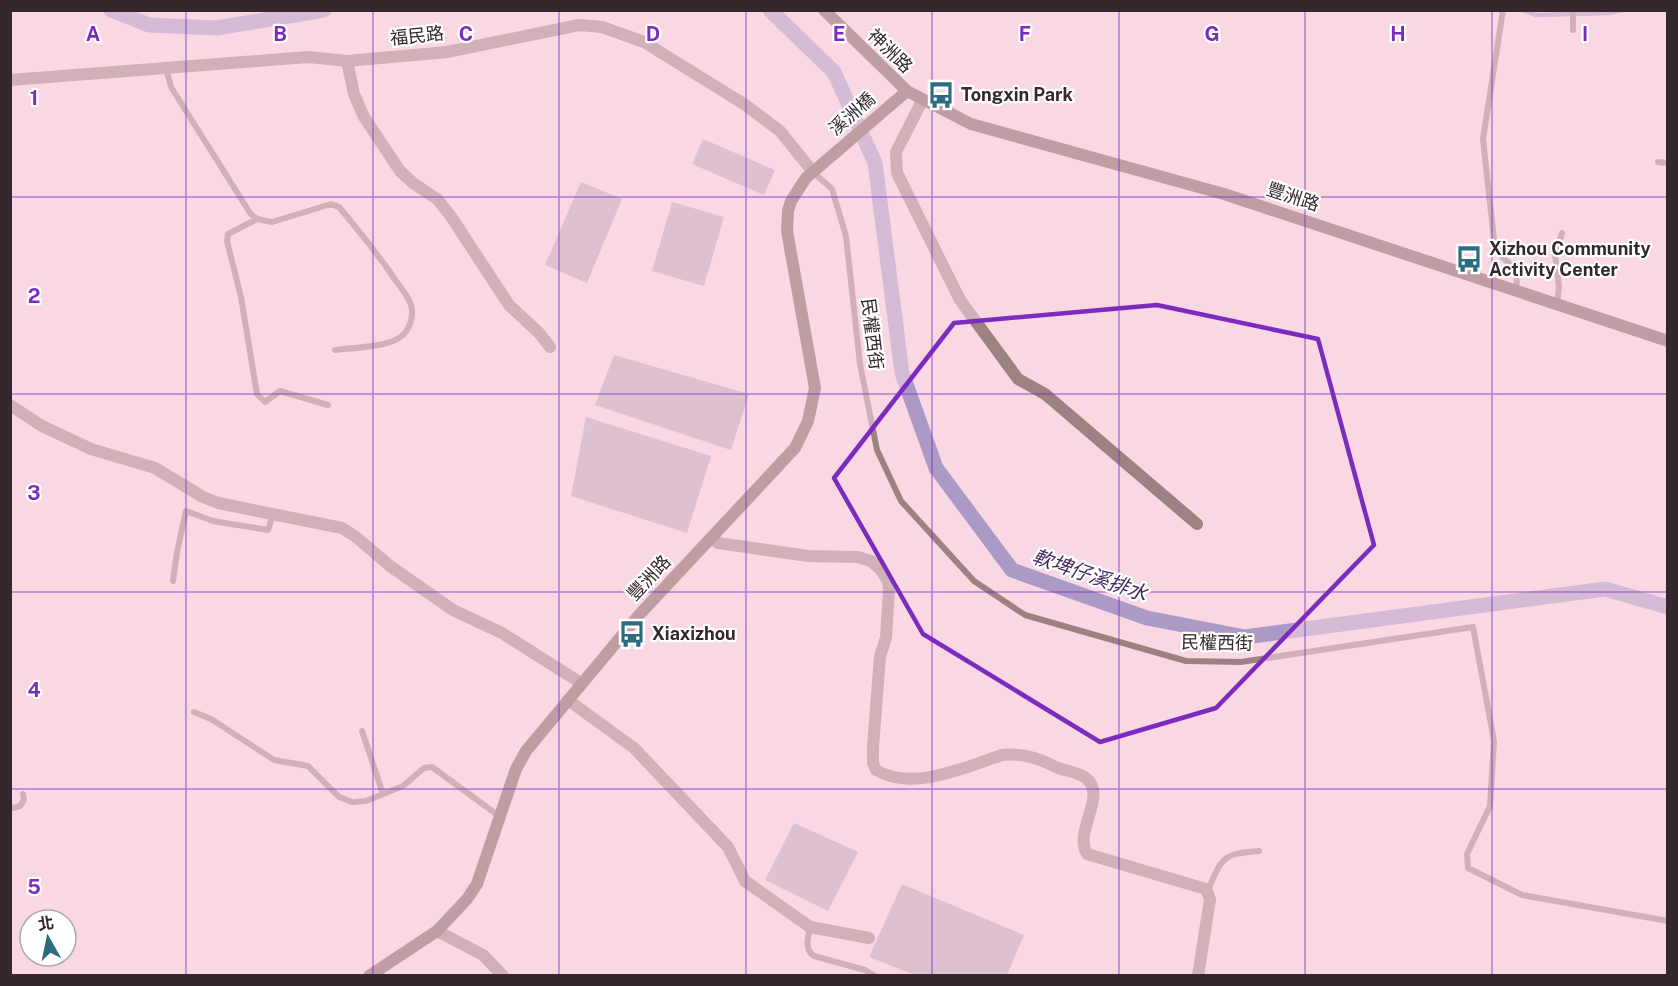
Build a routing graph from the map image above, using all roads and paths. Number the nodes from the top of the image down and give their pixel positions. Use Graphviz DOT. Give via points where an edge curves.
graph roads {
  1 [pos="824,10"];
  2 [pos="1503,10"];
  3 [pos="1573,10"];
  4 [pos="1573,30"];
  5 [pos="347,61"];
  6 [pos="166,68"];
  7 [pos="10,80"];
  8 [pos="907,91"];
  9 [pos="922,100"];
  10 [pos="1658,162"];
  11 [pos="1668,163"];
  12 [pos="817,168"];
  13 [pos="257,219"];
  14 [pos="1563,232"];
  15 [pos="1516,290"];
  16 [pos="1557,304"];
  17 [pos="1668,341"];
  18 [pos="550,347"];
  19 [pos="335,350"];
  20 [pos="10,405"];
  21 [pos="328,405"];
  22 [pos="273,513"];
  23 [pos="1197,524"];
  24 [pos="712,537"];
  25 [pos="173,581"];
  26 [pos="581,683"];
  27 [pos="568,700"];
  28 [pos="195,712"];
  29 [pos="362,731"];
  30 [pos="22,794"];
  31 [pos="383,795"];
  32 [pos="10,807"];
  33 [pos="500,816"];
  34 [pos="1259,851"];
  35 [pos="1208,891"];
  36 [pos="1668,921"];
  37 [pos="810,927"];
  38 [pos="437,931"];
  39 [pos="869,938"];
  40 [pos="369,975"];
  41 [pos="503,975"];
  42 [pos="875,975"];
  43 [pos="1198,975"];
  1 -- 8 [label="street, 神洲路"];
  2 -- 15 [label="lane" via="1483,139 1495,249 1512,266"];
  3 -- 4 [label="lane"];
  5 -- 6 [label="street, 福民路" via="308,57"];
  5 -- 12 [label="street, 福民路" via="447,52 579,25 602,27 644,42 744,104"];
  5 -- 18 [label="street" via="364,117 400,171 437,199 509,305"];
  6 -- 7 [label="street, 福民路"];
  6 -- 13 [label="lane" via="171,87"];
  8 -- 9 [label="street, 豐洲路"];
  8 -- 12 [label="street, 溪洲橋"];
  9 -- 15 [label="street, 豐洲路" via="971,124 1224,194"];
  9 -- 23 [label="street" via="896,152 897,173 960,300 1018,379 1045,394"];
  10 -- 11 [label="lane"];
  12 -- 24 [label="street, 豐洲路" via="791,201 787,231 815,388 812,411 795,448"];
  12 -- 36 [label="lane, 民權西街" via="832,189 846,236 860,364 877,450 901,501 974,581 1025,615 1186,661 1241,662 1473,627 1494,741 1490,806 1467,854 1468,868 1522,895"];
  13 -- 19 [label="lane" via="272,222 331,204 339,207 407,297 411,319 402,336 389,342"];
  13 -- 21 [label="lane" via="228,234 226,241 241,297 257,394 264,402 280,391"];
  14 -- 16 [label="lane" via="1555,254"];
  15 -- 16 [label="street, 豐洲路"];
  16 -- 17 [label="street, 豐洲路"];
  20 -- 22 [label="street" via="42,426 91,449 155,468 203,497"];
  22 -- 25 [label="lane" via="268,530 213,521 186,511"];
  22 -- 26 [label="street" via="349,532 453,610 502,633"];
  24 -- 26 [label="street, 豐洲路"];
  24 -- 35 [label="street" via="718,543 808,556 865,558 881,570 889,589 873,747 873,764 879,772 918,778 953,772 1002,755 1037,758 1086,778 1092,786 1093,801 1082,842 1087,854"];
  26 -- 27 [label="street, 豐洲路"];
  27 -- 33 [label="street, 豐洲路" via="520,760"];
  27 -- 37 [label="street" via="634,748 728,847 745,881"];
  28 -- 31 [label="lane" via="274,760 308,766 345,800 366,801"];
  29 -- 31 [label="lane"];
  30 -- 32 [label="lane" via="20,806"];
  31 -- 33 [label="lane" via="403,786 424,768 432,767"];
  33 -- 38 [label="street, 豐洲路" via="477,884"];
  34 -- 35 [label="lane" via="1236,853 1219,864"];
  35 -- 43 [label="street"];
  37 -- 39 [label="street"];
  37 -- 42 [label="lane" via="807,948 814,956"];
  38 -- 40 [label="street, 豐洲路"];
  38 -- 41 [label="street" via="483,955"];
}
